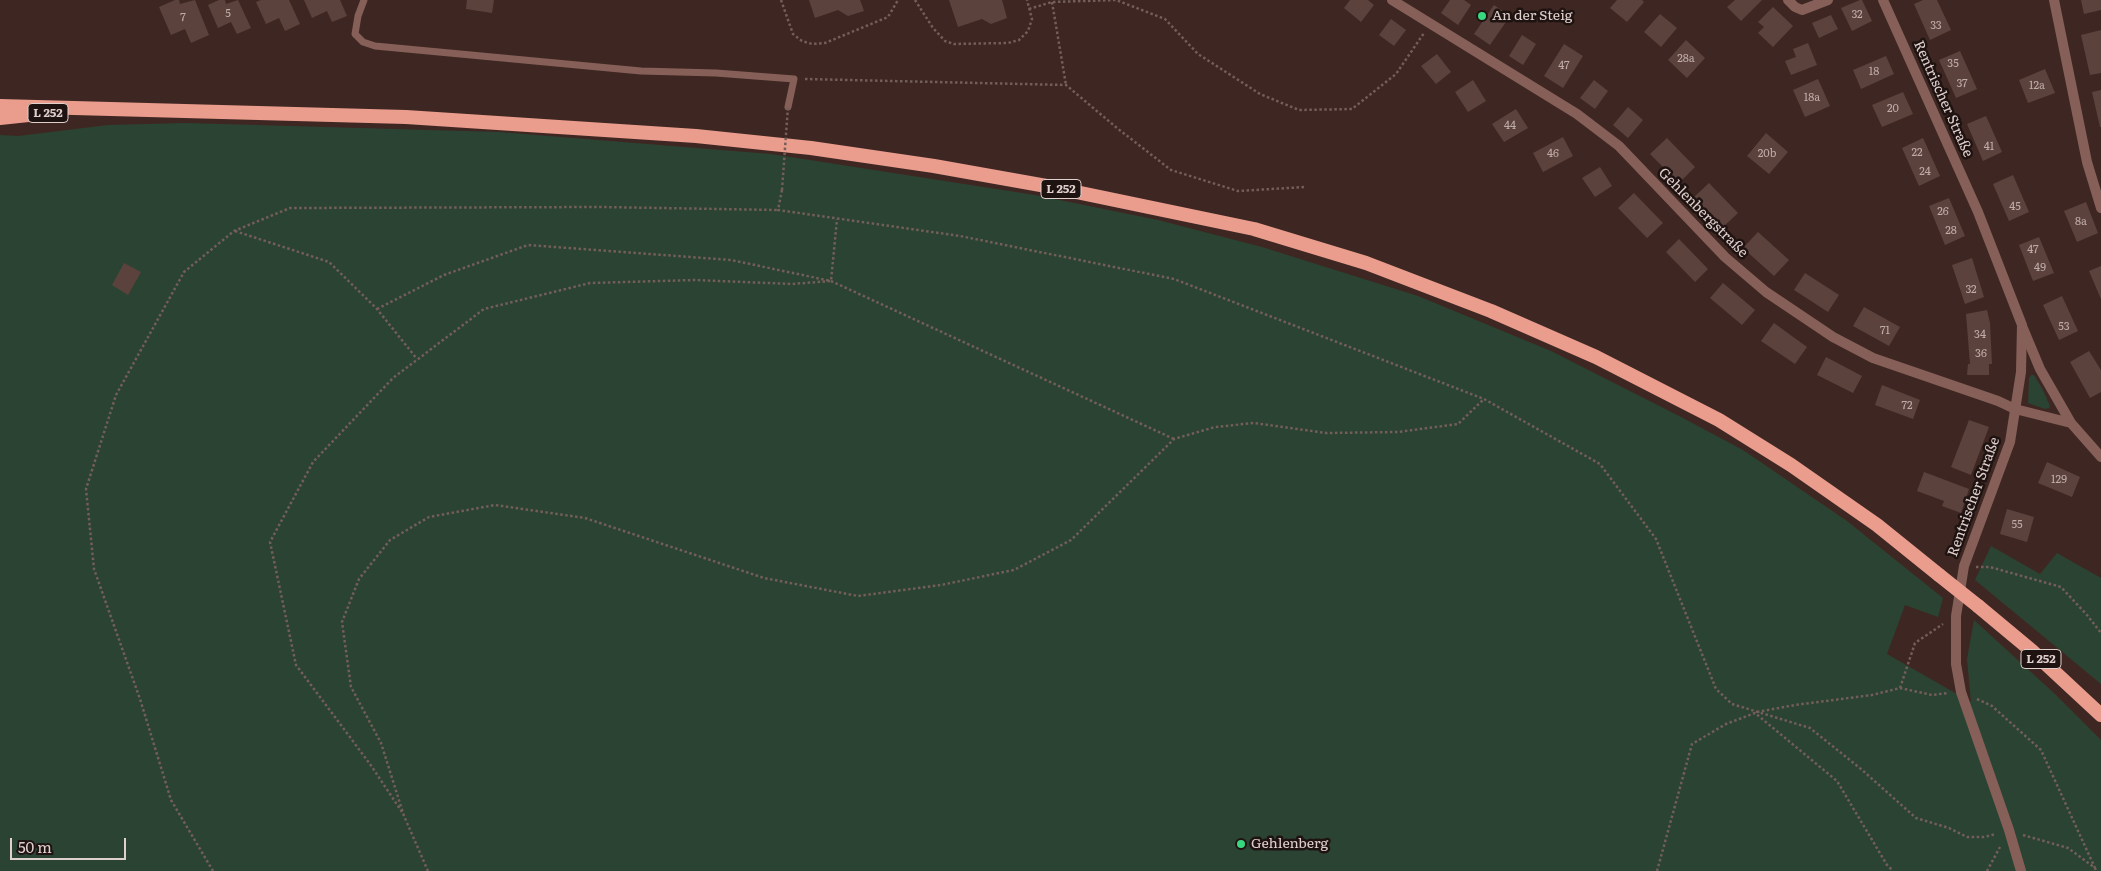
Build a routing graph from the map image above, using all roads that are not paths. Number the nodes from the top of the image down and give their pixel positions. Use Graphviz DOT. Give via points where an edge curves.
graph roads {
  1 [pos="364,0"];
  2 [pos="1392,0"];
  3 [pos="1788,0"];
  4 [pos="1828,0"];
  5 [pos="1884,0"];
  6 [pos="2054,0"];
  7 [pos="0,106"];
  8 [pos="788,107"];
  9 [pos="96,108"];
  10 [pos="0,118"];
  11 [pos="2101,208"];
  12 [pos="2022,325"];
  13 [pos="2015,410"];
  14 [pos="2071,423"];
  15 [pos="2101,457"];
  16 [pos="2101,716"];
  17 [pos="2021,871"];
  1 -- 8 [label="lane" via="355,34 363,42 375,46 640,71 794,79"];
  2 -- 13 [label="street, Gehlenbergstraße" via="1591,124 1619,146 1725,257 1766,292 1818,327 1873,358 1998,401"];
  3 -- 4 [label="street" via="1802,10"];
  5 -- 12 [label="street, Rentrischer Straße" via="1978,212"];
  6 -- 11 [label="street" via="2087,162"];
  7 -- 9 [label="highway, L 252"];
  9 -- 10 [label="highway, L 252"];
  9 -- 16 [label="highway, L 252, bridge" via="406,117 696,136 811,148 1052,187 1254,229 1366,262 1596,357 1719,420 1877,525 2032,651"];
  12 -- 13 [label="street, Rentrischer Straße" via="2021,372"];
  12 -- 14 [label="street" via="2040,369"];
  13 -- 14 [label="street, Gehlenbergstraße"];
  13 -- 17 [label="street, Rentrischer Straße" via="2010,442 1964,566 1956,616 1956,664 1961,692"];
  14 -- 15 [label="street"];
}
